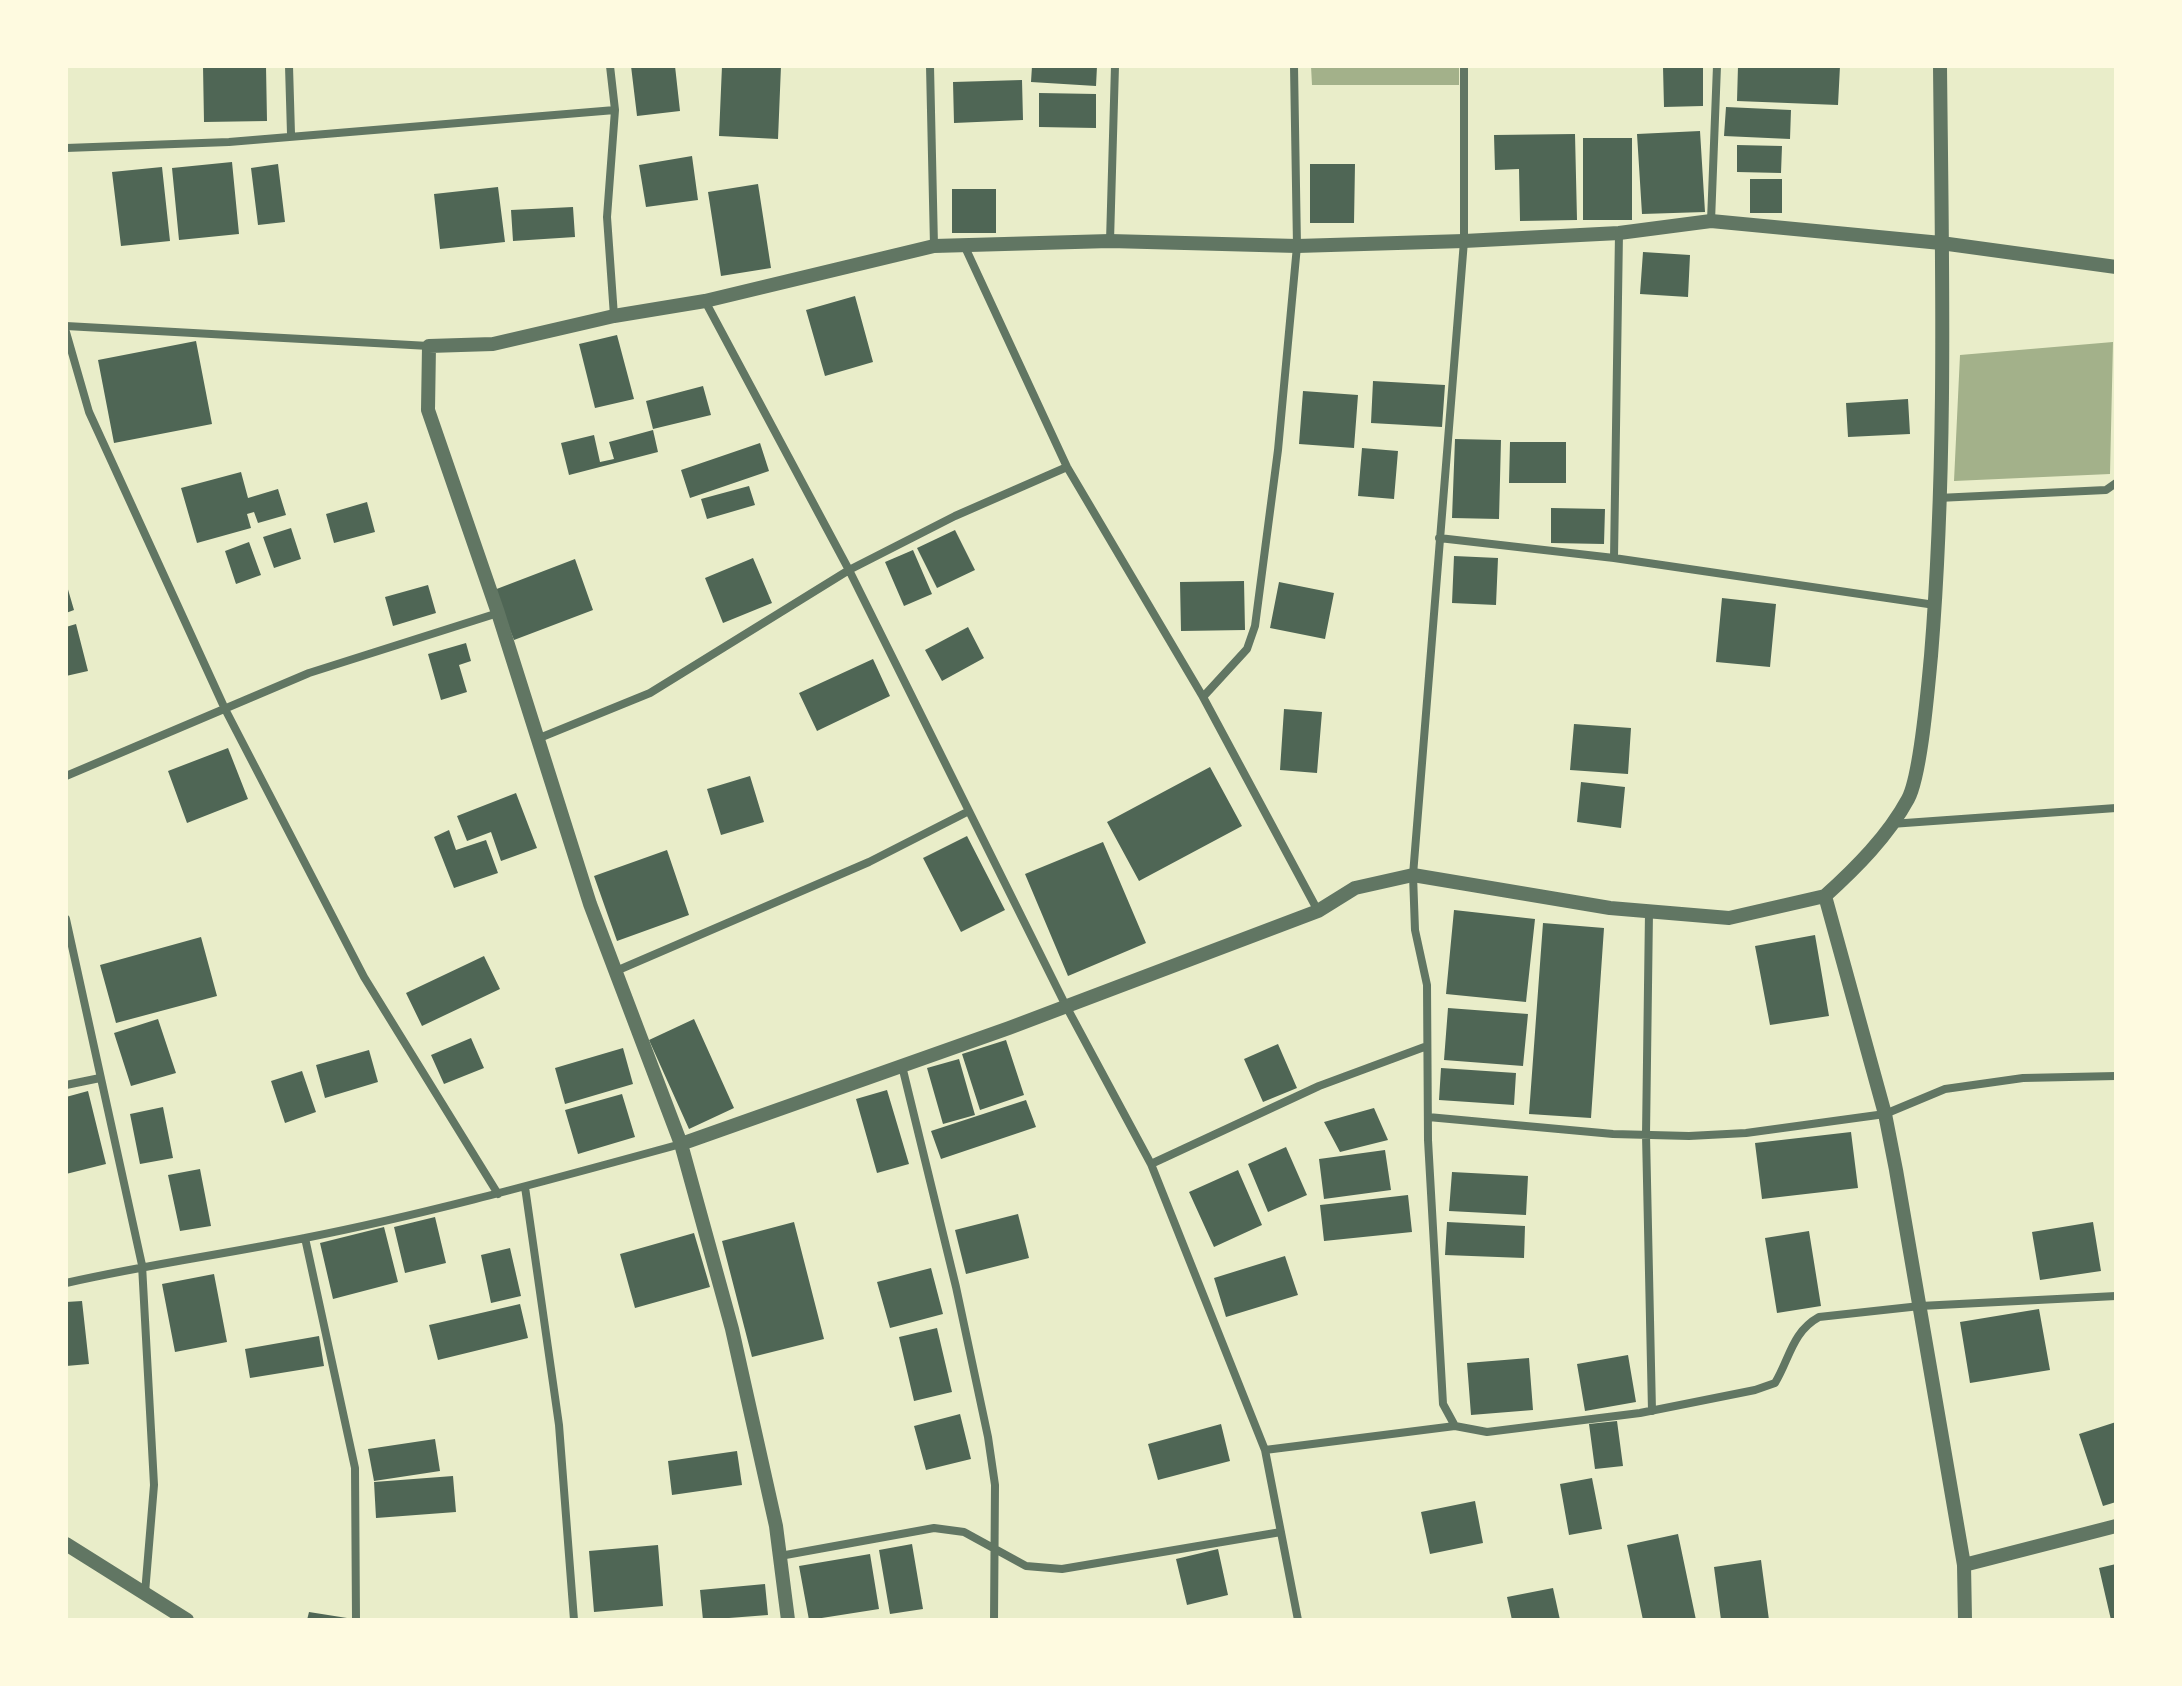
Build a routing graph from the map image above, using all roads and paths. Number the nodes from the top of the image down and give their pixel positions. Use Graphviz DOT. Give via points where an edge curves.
graph roads {
  1 [pos="289,66"];
  2 [pos="610,66"];
  3 [pos="930,66"];
  4 [pos="1115,66"];
  5 [pos="1294,66"];
  6 [pos="1464,66"];
  7 [pos="1717,66"];
  8 [pos="1940,66"];
  9 [pos="615,110"];
  10 [pos="291,134"];
  11 [pos="66,148"];
  12 [pos="1711,221"];
  13 [pos="1619,233"];
  14 [pos="1110,241"];
  15 [pos="1464,241"];
  16 [pos="1941,243"];
  17 [pos="964,245"];
  18 [pos="934,246"];
  19 [pos="1297,246"];
  20 [pos="2116,267"];
  21 [pos="705,301"];
  22 [pos="614,316"];
  23 [pos="66,329"];
  24 [pos="429,346"];
  25 [pos="1067,467"];
  26 [pos="2116,483"];
  27 [pos="1937,498"];
  28 [pos="1439,538"];
  29 [pos="1614,558"];
  30 [pos="849,570"];
  31 [pos="1935,605"];
  32 [pos="498,613"];
  33 [pos="1203,697"];
  34 [pos="225,709"];
  35 [pos="537,739"];
  36 [pos="66,776"];
  37 [pos="2116,808"];
  38 [pos="969,811"];
  39 [pos="1890,824"];
  40 [pos="1413,875"];
  41 [pos="1825,896"];
  42 [pos="1318,911"];
  43 [pos="1649,912"];
  44 [pos="66,919"];
  45 [pos="616,971"];
  46 [pos="1066,1006"];
  47 [pos="1427,1046"];
  48 [pos="902,1066"];
  49 [pos="2116,1076"];
  50 [pos="100,1078"];
  51 [pos="66,1085"];
  52 [pos="1885,1114"];
  53 [pos="1428,1117"];
  54 [pos="1646,1135"];
  55 [pos="681,1144"];
  56 [pos="1151,1164"];
  57 [pos="525,1187"];
  58 [pos="498,1194"];
  59 [pos="305,1238"];
  60 [pos="142,1265"];
  61 [pos="66,1283"];
  62 [pos="2116,1296"];
  63 [pos="1920,1306"];
  64 [pos="1652,1411"];
  65 [pos="1455,1426"];
  66 [pos="1265,1450"];
  67 [pos="2116,1526"];
  68 [pos="1281,1532"];
  69 [pos="66,1544"];
  70 [pos="994,1550"];
  71 [pos="780,1556"];
  72 [pos="1964,1565"];
  73 [pos="145,1593"];
  74 [pos="187,1620"];
  75 [pos="356,1620"];
  76 [pos="574,1620"];
  77 [pos="788,1620"];
  78 [pos="994,1620"];
  79 [pos="1298,1620"];
  80 [pos="1965,1620"];
  1 -- 10 [label="street"];
  2 -- 9 [label="street"];
  3 -- 18 [label="street"];
  4 -- 14 [label="street"];
  5 -- 19 [label="street"];
  6 -- 15 [label="street"];
  7 -- 12 [label="street"];
  8 -- 16 [label="street"];
  9 -- 10 [label="street"];
  9 -- 22 [label="street" via="607,217"];
  10 -- 11 [label="street" via="229,142"];
  12 -- 13 [label="street"];
  12 -- 16 [label="street"];
  13 -- 15 [label="street"];
  13 -- 29 [label="street"];
  14 -- 17 [label="street"];
  14 -- 19 [label="street"];
  15 -- 19 [label="street"];
  15 -- 28 [label="street"];
  16 -- 20 [label="street"];
  16 -- 27 [label="street"];
  17 -- 18 [label="street"];
  17 -- 25 [label="street"];
  18 -- 21 [label="street"];
  19 -- 33 [label="street" via="1255,626 1247,649"];
  21 -- 22 [label="street"];
  21 -- 30 [label="street"];
  22 -- 24 [label="street" via="493,344"];
  23 -- 24 [label="street"];
  23 -- 34 [label="street" via="89,412"];
  24 -- 32 [label="street" via="428,410"];
  25 -- 30 [label="street"];
  25 -- 33 [label="street"];
  26 -- 27 [label="street" via="2106,490"];
  27 -- 31 [label="street"];
  28 -- 29 [label="street"];
  28 -- 40 [label="street"];
  29 -- 31 [label="street"];
  30 -- 35 [label="street" via="650,693"];
  30 -- 38 [label="street"];
  31 -- 39 [label="street" via="1927,700 1909,797"];
  32 -- 34 [label="street" via="321,669"];
  32 -- 35 [label="street"];
  33 -- 42 [label="street"];
  34 -- 36 [label="street"];
  34 -- 58 [label="street" via="364,977"];
  35 -- 45 [label="street"];
  37 -- 39 [label="street"];
  38 -- 45 [label="street" via="869,862"];
  38 -- 46 [label="street"];
  39 -- 41 [label="street" via="1859,865"];
  40 -- 42 [label="street" via="1355,888"];
  40 -- 43 [label="street"];
  40 -- 47 [label="street" via="1415,930 1427,985"];
  41 -- 43 [label="street" via="1729,918"];
  41 -- 52 [label="street"];
  42 -- 46 [label="street"];
  43 -- 54 [label="street"];
  44 -- 50 [label="street"];
  45 -- 55 [label="street"];
  46 -- 48 [label="street"];
  46 -- 56 [label="street"];
  47 -- 53 [label="street"];
  47 -- 56 [label="street" via="1319,1086"];
  48 -- 55 [label="street"];
  48 -- 70 [label="street" via="988,1437 995,1485"];
  49 -- 52 [label="street" via="2023,1078 1945,1089"];
  50 -- 51 [label="street"];
  50 -- 60 [label="street"];
  52 -- 54 [label="street" via="1746,1133"];
  52 -- 63 [label="street"];
  53 -- 54 [label="street"];
  53 -- 65 [label="street" via="1443,1404"];
  54 -- 64 [label="street"];
  55 -- 57 [label="street"];
  55 -- 71 [label="street" via="732,1329"];
  56 -- 66 [label="street"];
  57 -- 58 [label="street"];
  57 -- 76 [label="street" via="559,1425"];
  58 -- 59 [label="street"];
  59 -- 60 [label="street"];
  59 -- 75 [label="street" via="355,1468"];
  60 -- 61 [label="street"];
  60 -- 73 [label="street" via="154,1440"];
  62 -- 63 [label="street"];
  63 -- 64 [label="street" via="1819,1317 1793,1341 1775,1383"];
  63 -- 72 [label="street"];
  64 -- 65 [label="street" via="1487,1432"];
  65 -- 66 [label="street"];
  66 -- 68 [label="street"];
  67 -- 72 [label="street"];
  68 -- 70 [label="street" via="1062,1569 1026,1566"];
  68 -- 79 [label="street"];
  69 -- 73 [label="street"];
  70 -- 71 [label="street" via="964,1532 934,1528"];
  70 -- 78 [label="street"];
  71 -- 77 [label="street"];
  72 -- 80 [label="street"];
  73 -- 74 [label="street"];
}
